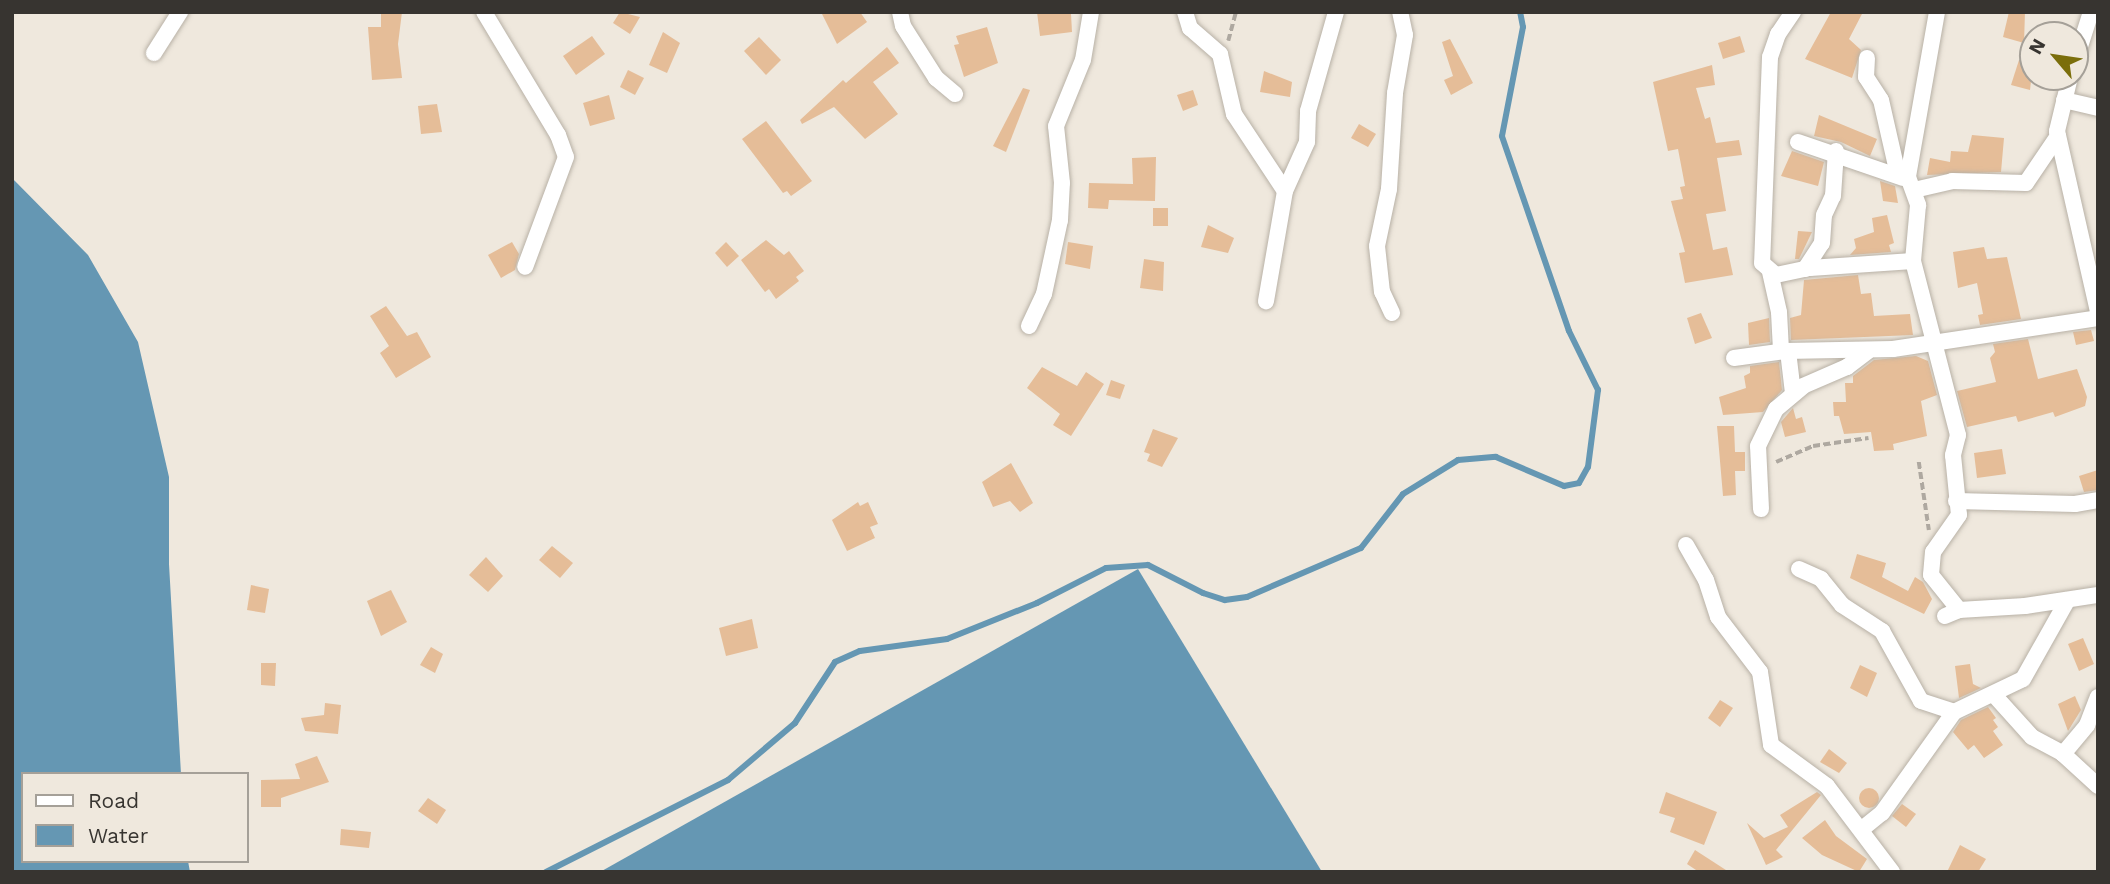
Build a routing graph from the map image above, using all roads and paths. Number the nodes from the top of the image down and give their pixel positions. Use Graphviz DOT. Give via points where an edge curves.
graph roads {
  1 [pos="180,12"];
  2 [pos="484,12"];
  3 [pos="900,12"];
  4 [pos="1091,12"];
  5 [pos="1185,12"];
  6 [pos="1236,12"];
  7 [pos="1336,12"];
  8 [pos="1401,12"];
  9 [pos="1793,12"];
  10 [pos="1937,12"];
  11 [pos="154,53"];
  12 [pos="1220,54"];
  13 [pos="1867,58"];
  14 [pos="2066,91"];
  15 [pos="956,94"];
  16 [pos="2064,100"];
  17 [pos="2098,108"];
  18 [pos="2058,136"];
  19 [pos="1798,142"];
  20 [pos="1836,151"];
  21 [pos="1907,182"];
  22 [pos="1285,191"];
  23 [pos="1913,261"];
  24 [pos="525,267"];
  25 [pos="1805,269"];
  26 [pos="1770,272"];
  27 [pos="1266,301"];
  28 [pos="2098,312"];
  29 [pos="1392,313"];
  30 [pos="2098,318"];
  31 [pos="1029,326"];
  32 [pos="1932,344"];
  33 [pos="1785,351"];
  34 [pos="1868,351"];
  35 [pos="1734,358"];
  36 [pos="1793,393"];
  37 [pos="1868,438"];
  38 [pos="1760,462"];
  39 [pos="1919,463"];
  40 [pos="2098,500"];
  41 [pos="1956,501"];
  42 [pos="1761,509"];
  43 [pos="1686,545"];
  44 [pos="1930,560"];
  45 [pos="1799,569"];
  46 [pos="2098,595"];
  47 [pos="2067,601"];
  48 [pos="1995,696"];
  49 [pos="2098,697"];
  50 [pos="1954,712"];
  51 [pos="2063,754"];
  52 [pos="2098,786"];
  53 [pos="1862,829"];
  54 [pos="1892,872"];
  1 -- 11 [label="street"];
  2 -- 24 [label="street" via="558,135 566,157"];
  3 -- 15 [label="street" via="903,26 936,78"];
  4 -- 31 [label="street" via="1083,60 1056,126 1062,183 1059,220 1044,293"];
  5 -- 12 [label="street" via="1190,28"];
  6 -- 12 [label="path"];
  7 -- 22 [label="street" via="1308,111 1307,142"];
  8 -- 29 [label="street" via="1405,35 1395,93 1389,189 1377,246 1382,292"];
  9 -- 26 [label="street" via="1770,57 1760,243 1762,263"];
  10 -- 21 [label="street"];
  12 -- 22 [label="street" via="1234,114"];
  13 -- 21 [label="street" via="1866,77 1881,100"];
  14 -- 16 [label="street"];
  16 -- 17 [label="street"];
  16 -- 18 [label="street"];
  18 -- 21 [label="street" via="2026,183"];
  18 -- 28 [label="street"];
  19 -- 20 [label="street"];
  20 -- 21 [label="street"];
  20 -- 25 [label="street" via="1833,195 1824,215 1822,243"];
  21 -- 23 [label="street" via="1918,205"];
  22 -- 27 [label="street"];
  23 -- 25 [label="street"];
  23 -- 32 [label="street"];
  25 -- 26 [label="street" via="1789,274"];
  26 -- 33 [label="street"];
  30 -- 32 [label="street"];
  32 -- 34 [label="street"];
  32 -- 41 [label="street" via="1958,435 1952,455"];
  33 -- 34 [label="street"];
  33 -- 35 [label="street"];
  33 -- 36 [label="street"];
  34 -- 36 [label="street" via="1847,367"];
  36 -- 38 [label="street" via="1776,409 1764,432 1758,446"];
  37 -- 38 [label="path" via="1813,446 1777,462"];
  38 -- 42 [label="street"];
  39 -- 44 [label="path"];
  40 -- 41 [label="street" via="2075,504"];
  41 -- 44 [label="street" via="1959,515"];
  43 -- 53 [label="street" via="1706,580 1718,617 1760,672 1770,745 1828,786"];
  44 -- 47 [label="street" via="1935,583 1952,613"];
  45 -- 50 [label="street" via="1821,579 1842,605 1882,631 1921,701"];
  46 -- 47 [label="street"];
  47 -- 48 [label="street" via="2031,669"];
  48 -- 50 [label="street"];
  48 -- 51 [label="street" via="2032,737"];
  49 -- 51 [label="street" via="2087,725"];
  50 -- 53 [label="street" via="1882,813"];
  51 -- 52 [label="street"];
  53 -- 54 [label="street"];
}
